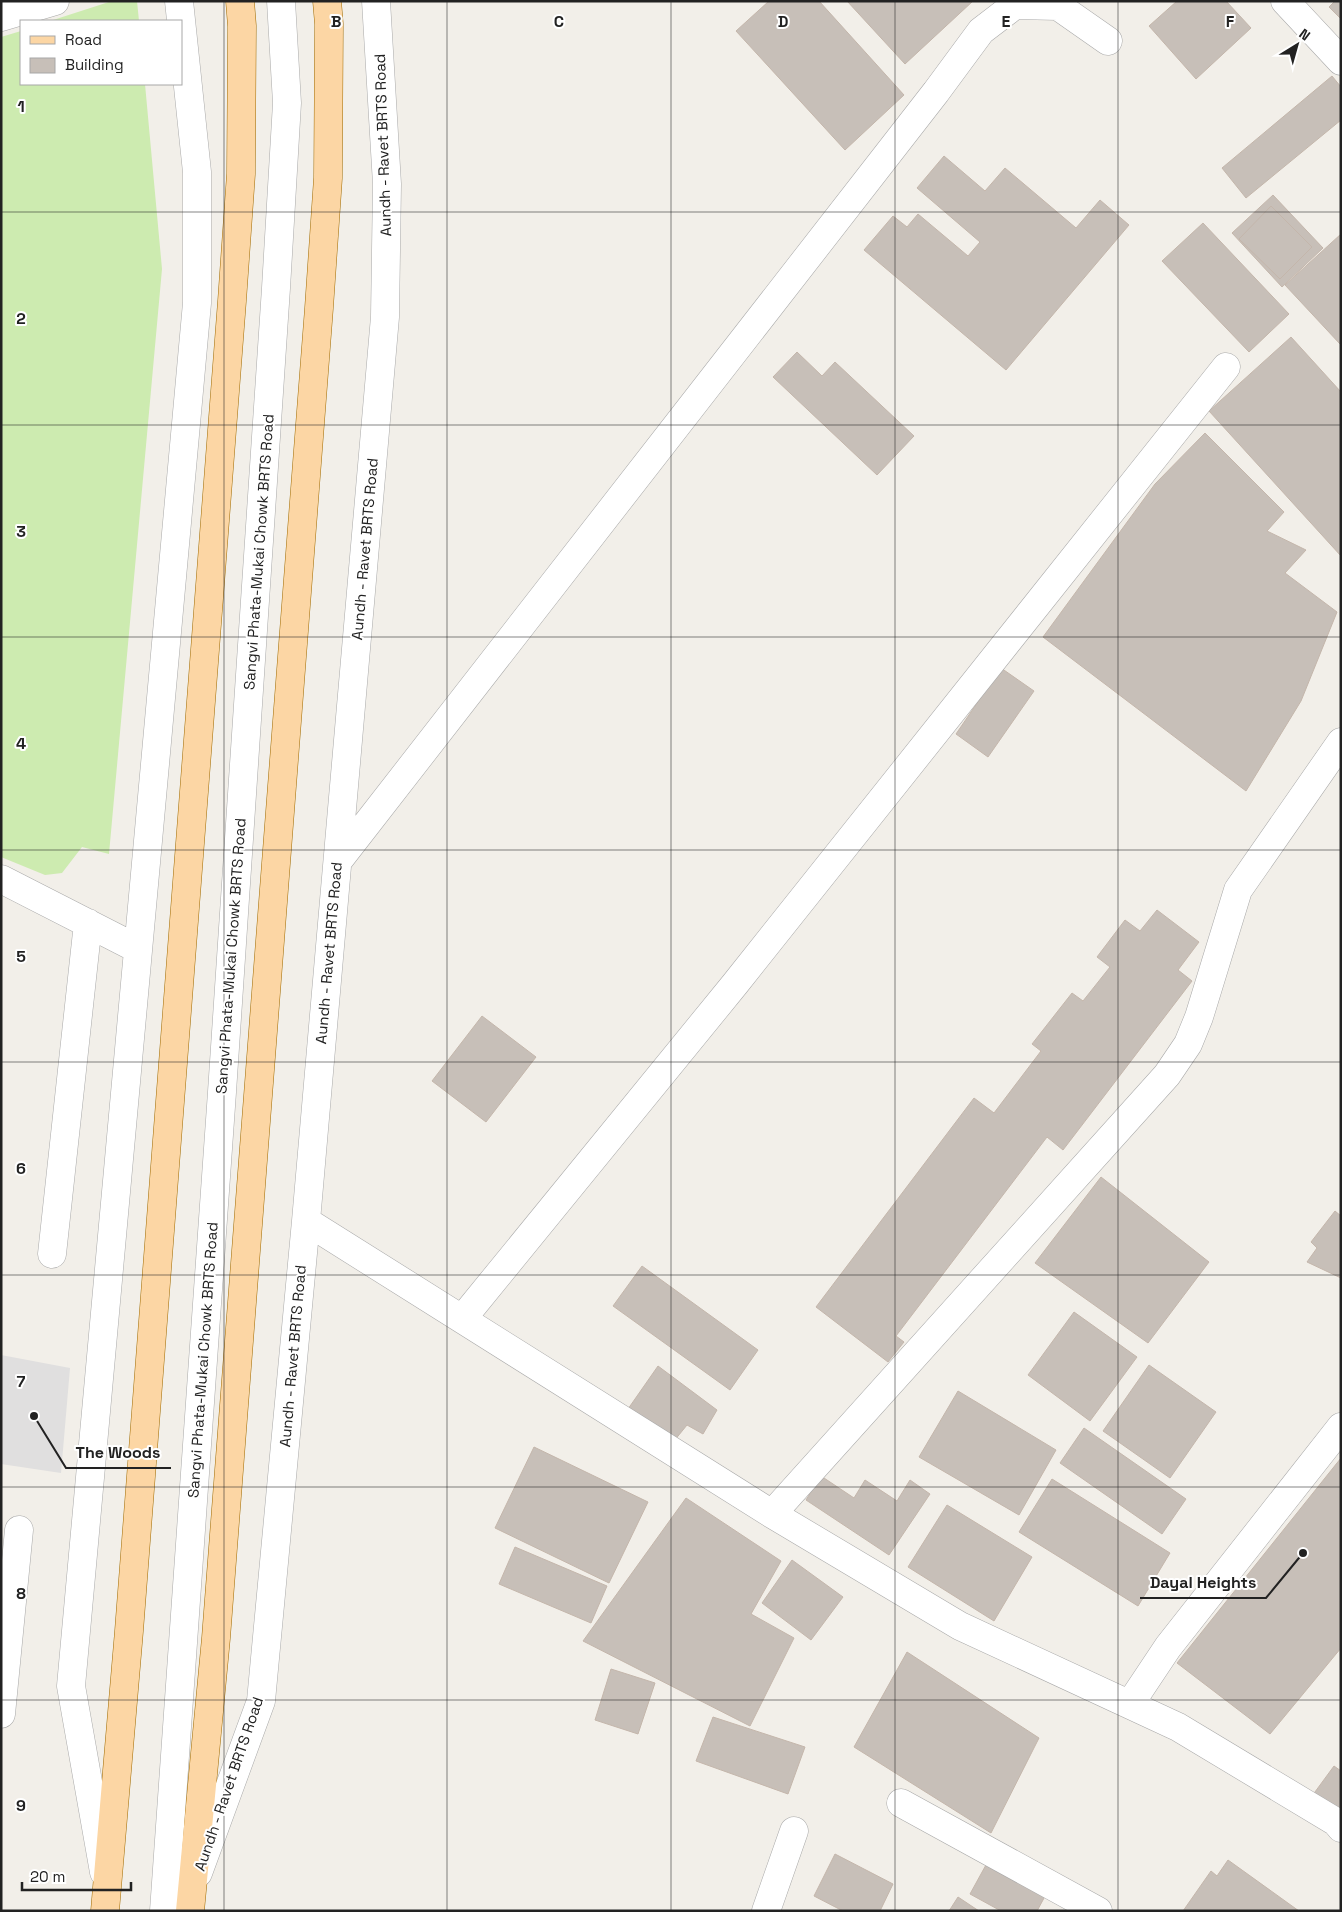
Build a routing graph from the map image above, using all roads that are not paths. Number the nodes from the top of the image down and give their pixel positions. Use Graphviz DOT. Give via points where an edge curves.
graph roads {
  1 [pos="55,1"];
  2 [pos="179,1"];
  3 [pos="240,1"];
  4 [pos="280,1"];
  5 [pos="327,1"];
  6 [pos="376,1"];
  7 [pos="1285,1"];
  8 [pos="1,17"];
  9 [pos="181,20"];
  10 [pos="182,31"];
  11 [pos="1108,41"];
  12 [pos="1341,61"];
  13 [pos="1226,367"];
  14 [pos="1341,742"];
  15 [pos="338,861"];
  16 [pos="1,879"];
  17 [pos="88,923"];
  18 [pos="138,949"];
  19 [pos="306,1221"];
  20 [pos="52,1254"];
  21 [pos="462,1318"];
  22 [pos="1341,1426"];
  23 [pos="772,1514"];
  24 [pos="19,1530"];
  25 [pos="1130,1704"];
  26 [pos="1,1714"];
  27 [pos="901,1803"];
  28 [pos="1341,1828"];
  29 [pos="794,1831"];
  30 [pos="106,1884"];
  31 [pos="191,1901"];
  32 [pos="105,1911"];
  33 [pos="164,1911"];
  34 [pos="766,1911"];
  35 [pos="1098,1911"];
  1 -- 8 [label="street"];
  2 -- 9 [label="street"];
  3 -- 30 [label="main road" via="241,174 232,301 129,1631"];
  4 -- 33 [label="street, Sangvi Phata-Mukai Chowk BRTS Road" via="287,103 278,268"];
  5 -- 31 [label="main road" via="328,178 319,308 216,1638"];
  6 -- 15 [label="street, Aundh - Ravet BRTS Road" via="387,184 385,317"];
  7 -- 12 [label="street"];
  10 -- 18 [label="street" via="196,172 197,303"];
  11 -- 15 [label="street" via="1058,6 1015,5 980,31 936,92"];
  13 -- 21 [label="street" via="741,976"];
  14 -- 23 [label="street" via="1238,890 1188,1044 1167,1075"];
  15 -- 19 [label="street, Aundh - Ravet BRTS Road"];
  16 -- 17 [label="street"];
  17 -- 18 [label="street"];
  17 -- 20 [label="street"];
  18 -- 30 [label="street" via="71,1686"];
  19 -- 21 [label="street"];
  19 -- 31 [label="street, Aundh - Ravet BRTS Road" via="261,1701"];
  21 -- 23 [label="street"];
  22 -- 25 [label="street" via="1168,1647"];
  23 -- 25 [label="street" via="960,1626"];
  24 -- 26 [label="street"];
  25 -- 28 [label="street" via="1186,1732"];
  27 -- 35 [label="street"];
  29 -- 34 [label="street"];
  30 -- 32 [label="main road"];
}
